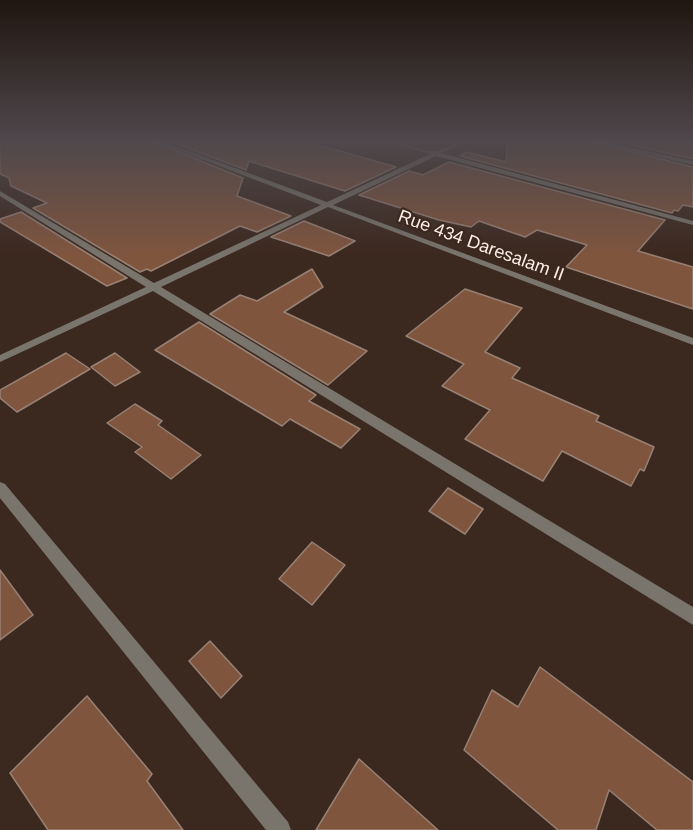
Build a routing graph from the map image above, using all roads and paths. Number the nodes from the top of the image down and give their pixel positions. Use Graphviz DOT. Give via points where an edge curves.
graph roads {
  1 [pos="260,180"];
  2 [pos="381,180"];
  3 [pos="532,180"];
  4 [pos="0,193"];
  5 [pos="327,205"];
  6 [pos="693,223"];
  7 [pos="153,287"];
  8 [pos="693,342"];
  9 [pos="0,359"];
  10 [pos="0,489"];
  11 [pos="693,618"];
  12 [pos="280,830"];
  1 -- 5 [label="street, Rue 434 Daresalam II"];
  2 -- 5 [label="street"];
  3 -- 6 [label="street"];
  4 -- 7 [label="street"];
  5 -- 7 [label="street"];
  5 -- 8 [label="street, Rue 434 Daresalam II"];
  7 -- 9 [label="street"];
  7 -- 11 [label="street"];
  10 -- 12 [label="street"];
}
